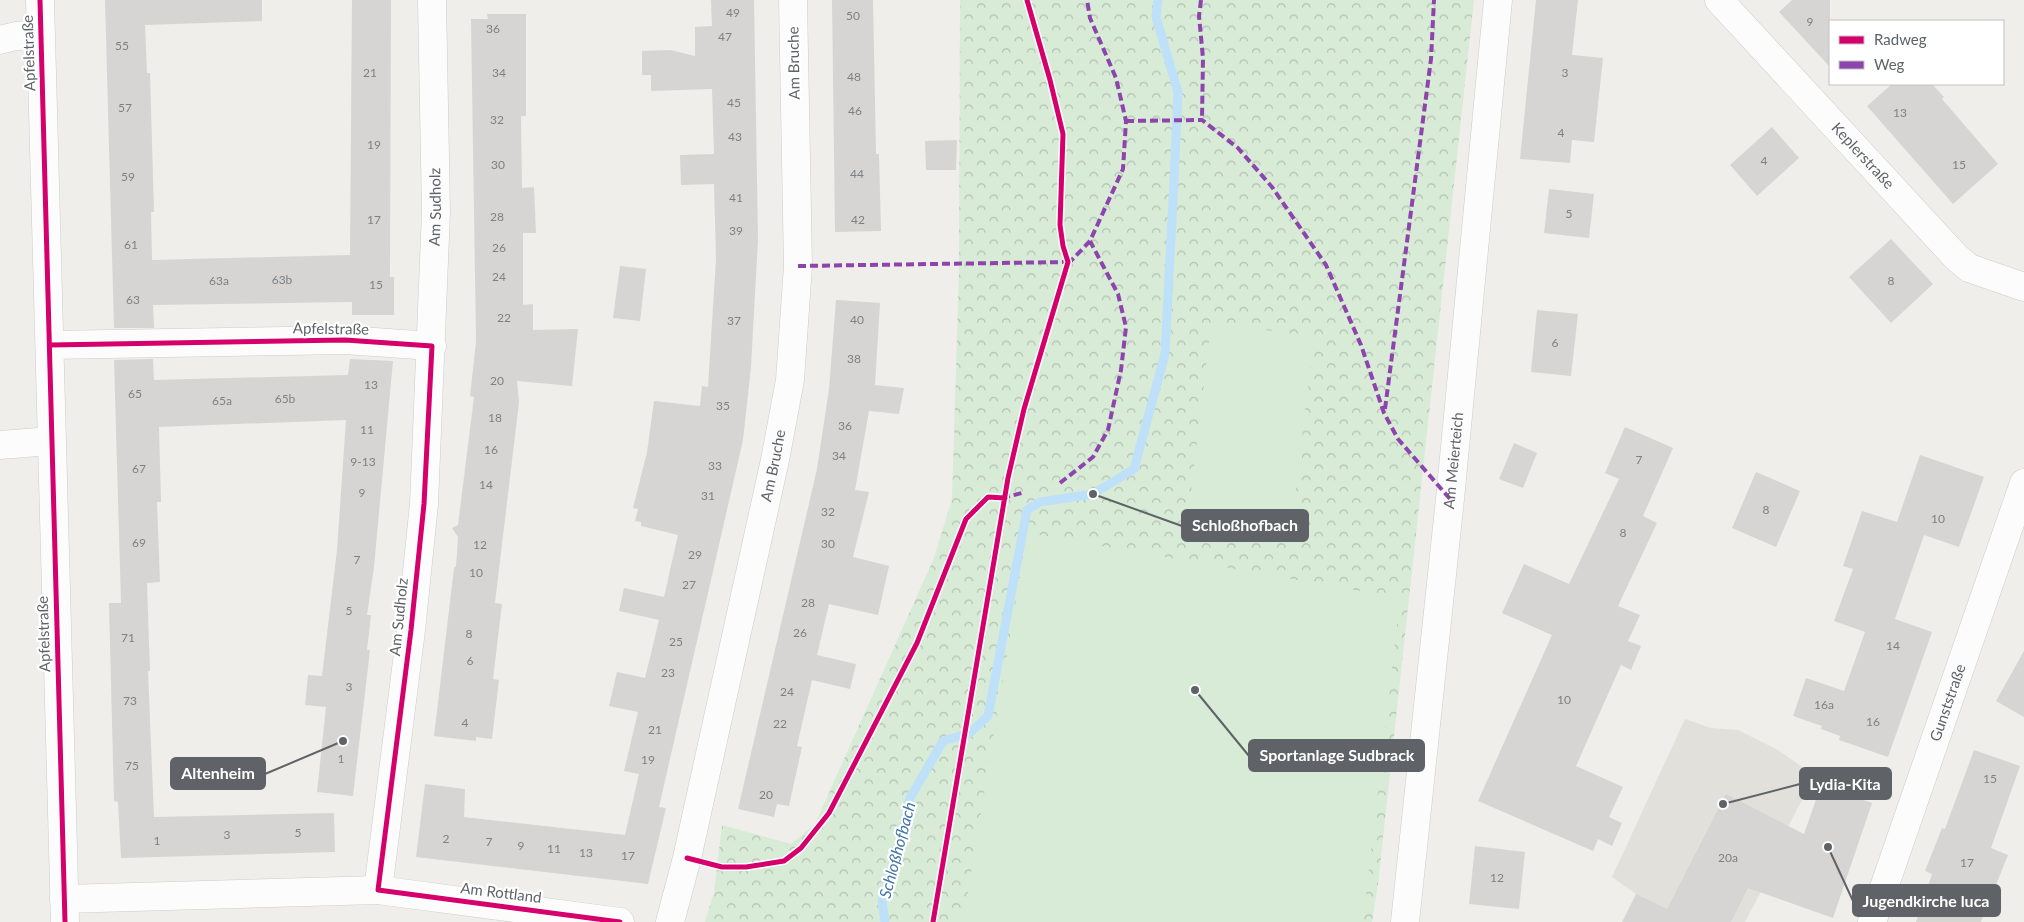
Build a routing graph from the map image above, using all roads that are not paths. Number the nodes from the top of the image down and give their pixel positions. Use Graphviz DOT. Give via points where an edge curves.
graph roads {
  1 [pos="40,0"];
  2 [pos="432,0"];
  3 [pos="793,0"];
  4 [pos="1498,0"];
  5 [pos="1719,0"];
  6 [pos="40,34"];
  7 [pos="0,40"];
  8 [pos="2024,287"];
  9 [pos="50,345"];
  10 [pos="432,346"];
  11 [pos="51,441"];
  12 [pos="0,445"];
  13 [pos="2024,483"];
  14 [pos="378,890"];
  15 [pos="64,911"];
  16 [pos="620,922"];
  17 [pos="670,922"];
  18 [pos="1405,922"];
  19 [pos="1872,922"];
  1 -- 6 [label="street, Apfelstraße"];
  2 -- 10 [label="street, Am Sudholz" via="436,212"];
  3 -- 17 [label="street, Am Bruche" via="798,266 790,380 715,732"];
  4 -- 18 [label="street, Am Meierteich"];
  5 -- 8 [label="street, Keplerstraße" via="1956,257 1969,268"];
  6 -- 7 [label="street"];
  6 -- 9 [label="street, Apfelstraße"];
  9 -- 10 [label="street, Apfelstraße" via="344,340"];
  9 -- 11 [label="street, Apfelstraße"];
  10 -- 14 [label="street, Am Sudholz" via="424,504"];
  11 -- 12 [label="street"];
  11 -- 15 [label="street, Apfelstraße"];
  13 -- 19 [label="street, Gunststraße"];
  14 -- 15 [label="street, Am Rottland"];
  14 -- 16 [label="street, Am Rottland"];
}
